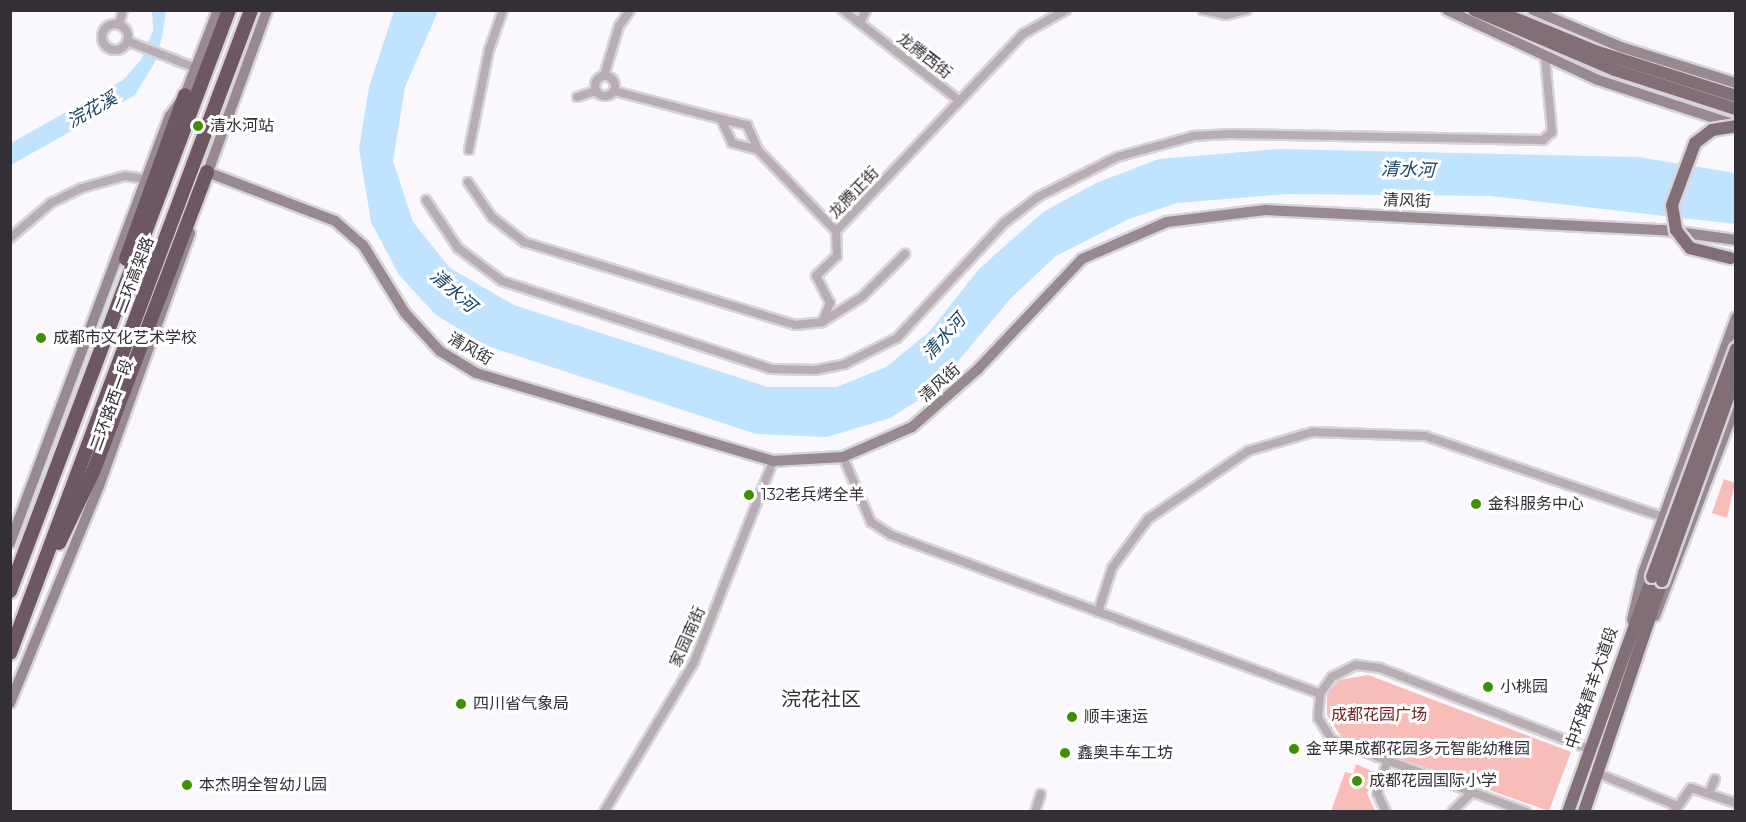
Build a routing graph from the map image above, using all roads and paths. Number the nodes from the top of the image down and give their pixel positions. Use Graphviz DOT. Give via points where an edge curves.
graph roads {
  1 [pos="123,10"];
  2 [pos="218,10"];
  3 [pos="229,10"];
  4 [pos="251,10"];
  5 [pos="267,10"];
  6 [pos="503,10"];
  7 [pos="630,10"];
  8 [pos="843,10"];
  9 [pos="866,10"];
  10 [pos="1066,10"];
  11 [pos="1203,10"];
  12 [pos="1246,10"];
  13 [pos="1447,10"];
  14 [pos="1474,10"];
  15 [pos="1495,10"];
  16 [pos="1533,10"];
  17 [pos="860,23"];
  18 [pos="119,25"];
  19 [pos="1526,31"];
  20 [pos="127,41"];
  21 [pos="1545,57"];
  22 [pos="196,68"];
  23 [pos="604,76"];
  24 [pos="1736,83"];
  25 [pos="614,91"];
  26 [pos="596,92"];
  27 [pos="185,95"];
  28 [pos="1736,96"];
  29 [pos="577,97"];
  30 [pos="960,100"];
  31 [pos="1736,109"];
  32 [pos="721,119"];
  33 [pos="1736,126"];
  34 [pos="469,150"];
  35 [pos="758,150"];
  36 [pos="207,172"];
  37 [pos="146,179"];
  38 [pos="468,182"];
  39 [pos="426,200"];
  40 [pos="836,231"];
  41 [pos="10,238"];
  42 [pos="1736,240"];
  43 [pos="905,254"];
  44 [pos="1736,256"];
  45 [pos="830,303"];
  46 [pos="846,310"];
  47 [pos="1736,317"];
  48 [pos="822,322"];
  49 [pos="1736,349"];
  50 [pos="1736,375"];
  51 [pos="1736,405"];
  52 [pos="843,457"];
  53 [pos="773,461"];
  54 [pos="1664,517"];
  55 [pos="10,543"];
  56 [pos="23,559"];
  57 [pos="39,579"];
  58 [pos="1657,579"];
  59 [pos="10,591"];
  60 [pos="1098,612"];
  61 [pos="1629,630"];
  62 [pos="1645,638"];
  63 [pos="10,653"];
  64 [pos="1320,694"];
  65 [pos="10,703"];
  66 [pos="1589,748"];
  67 [pos="1387,762"];
  68 [pos="1597,773"];
  69 [pos="1715,779"];
  70 [pos="1472,792"];
  71 [pos="1709,793"];
  72 [pos="1041,794"];
  73 [pos="1736,803"];
  74 [pos="1675,809"];
  75 [pos="1587,810"];
  76 [pos="604,812"];
  77 [pos="1035,812"];
  78 [pos="1386,812"];
  79 [pos="1452,812"];
  80 [pos="1526,812"];
  81 [pos="1568,812"];
  1 -- 18 [label="street"];
  2 -- 22 [label="main road"];
  3 -- 56 [label="highway, 二环高架路"];
  4 -- 57 [label="highway, 二环高架路"];
  5 -- 36 [label="main road, 二环路西一段"];
  6 -- 34 [label="street" via="489,50"];
  7 -- 23 [label="street" via="618,26"];
  8 -- 17 [label="street, 龙腾西街"];
  9 -- 17 [label="street"];
  10 -- 30 [label="street, 龙腾正街" via="1023,34"];
  11 -- 12 [label="street" via="1226,15"];
  13 -- 21 [label="main road"];
  14 -- 19 [label="main road"];
  15 -- 19 [label="main road"];
  16 -- 24 [label="main road" via="1621,47"];
  17 -- 30 [label="street, 龙腾西街"];
  18 -- 20 [label="street"];
  18 -- 20 [label="street" via="104,29 102,41 115,50"];
  19 -- 28 [label="main road"];
  19 -- 31 [label="main road"];
  20 -- 22 [label="street"];
  21 -- 33 [label="main road" via="1652,101"];
  21 -- 39 [label="street" via="1552,132 1543,140 1265,133 1193,136 1117,157 1038,197 1004,223 897,338 845,364 808,371 771,369 502,281 458,248"];
  22 -- 27 [label="main road"];
  23 -- 25 [label="street" via="614,82"];
  23 -- 26 [label="street" via="596,81"];
  25 -- 26 [label="street" via="605,96"];
  25 -- 32 [label="street"];
  26 -- 29 [label="street"];
  27 -- 37 [label="main road" via="170,117"];
  27 -- 56 [label="highway"];
  30 -- 40 [label="street, 龙腾正街"];
  32 -- 35 [label="street, 龙腾正街" via="732,143"];
  32 -- 35 [label="street" via="747,125"];
  33 -- 44 [label="main road, bridge" via="1712,130 1695,143 1684,162 1671,214 1690,248 1711,258"];
  35 -- 40 [label="street, 龙腾正街"];
  36 -- 53 [label="main road, 清风街" via="335,221 363,245 405,313 440,351 476,373"];
  36 -- 57 [label="highway" via="93,472"];
  36 -- 65 [label="main road, 二环路西一段" via="187,245 99,486"];
  37 -- 41 [label="street" via="125,177 82,188 51,203"];
  37 -- 55 [label="main road"];
  38 -- 48 [label="street" via="492,217 524,242 783,322"];
  40 -- 45 [label="street" via="837,256 816,276"];
  42 -- 52 [label="main road, 清风街" via="1652,229 1266,210 1167,222 1082,259 948,398 912,427"];
  43 -- 46 [label="street"];
  45 -- 46 [label="street"];
  45 -- 48 [label="street"];
  46 -- 48 [label="street"];
  47 -- 54 [label="main road"];
  49 -- 58 [label="main road, bridge"];
  50 -- 58 [label="main road, bridge"];
  51 -- 62 [label="main road"];
  52 -- 53 [label="main road, 清风街"];
  52 -- 60 [label="street" via="871,522 880,529"];
  53 -- 76 [label="street, 家园南街" via="694,662"];
  54 -- 60 [label="street" via="1425,436 1313,432 1248,451 1148,519 1112,568"];
  54 -- 61 [label="main road"];
  56 -- 59 [label="highway, 二环高架路"];
  57 -- 63 [label="highway, 二环高架路"];
  58 -- 61 [label="main road, 中环路青羊大道段"];
  58 -- 62 [label="main road, 中环路青羊大道段"];
  60 -- 64 [label="street"];
  61 -- 66 [label="main road, 中环路青羊大道段"];
  62 -- 68 [label="main road, 中环路青羊大道段"];
  64 -- 66 [label="street" via="1332,677 1356,665 1380,668"];
  64 -- 67 [label="street" via="1318,718 1332,740"];
  66 -- 81 [label="main road, 中环路青羊大道段"];
  67 -- 70 [label="street"];
  67 -- 78 [label="street" via="1377,793"];
  68 -- 74 [label="street"];
  68 -- 75 [label="main road, 中环路青羊大道段"];
  69 -- 71 [label="street"];
  70 -- 79 [label="street"];
  70 -- 80 [label="street"];
  71 -- 73 [label="street"];
  71 -- 74 [label="street" via="1691,788"];
  72 -- 77 [label="street"];
}
